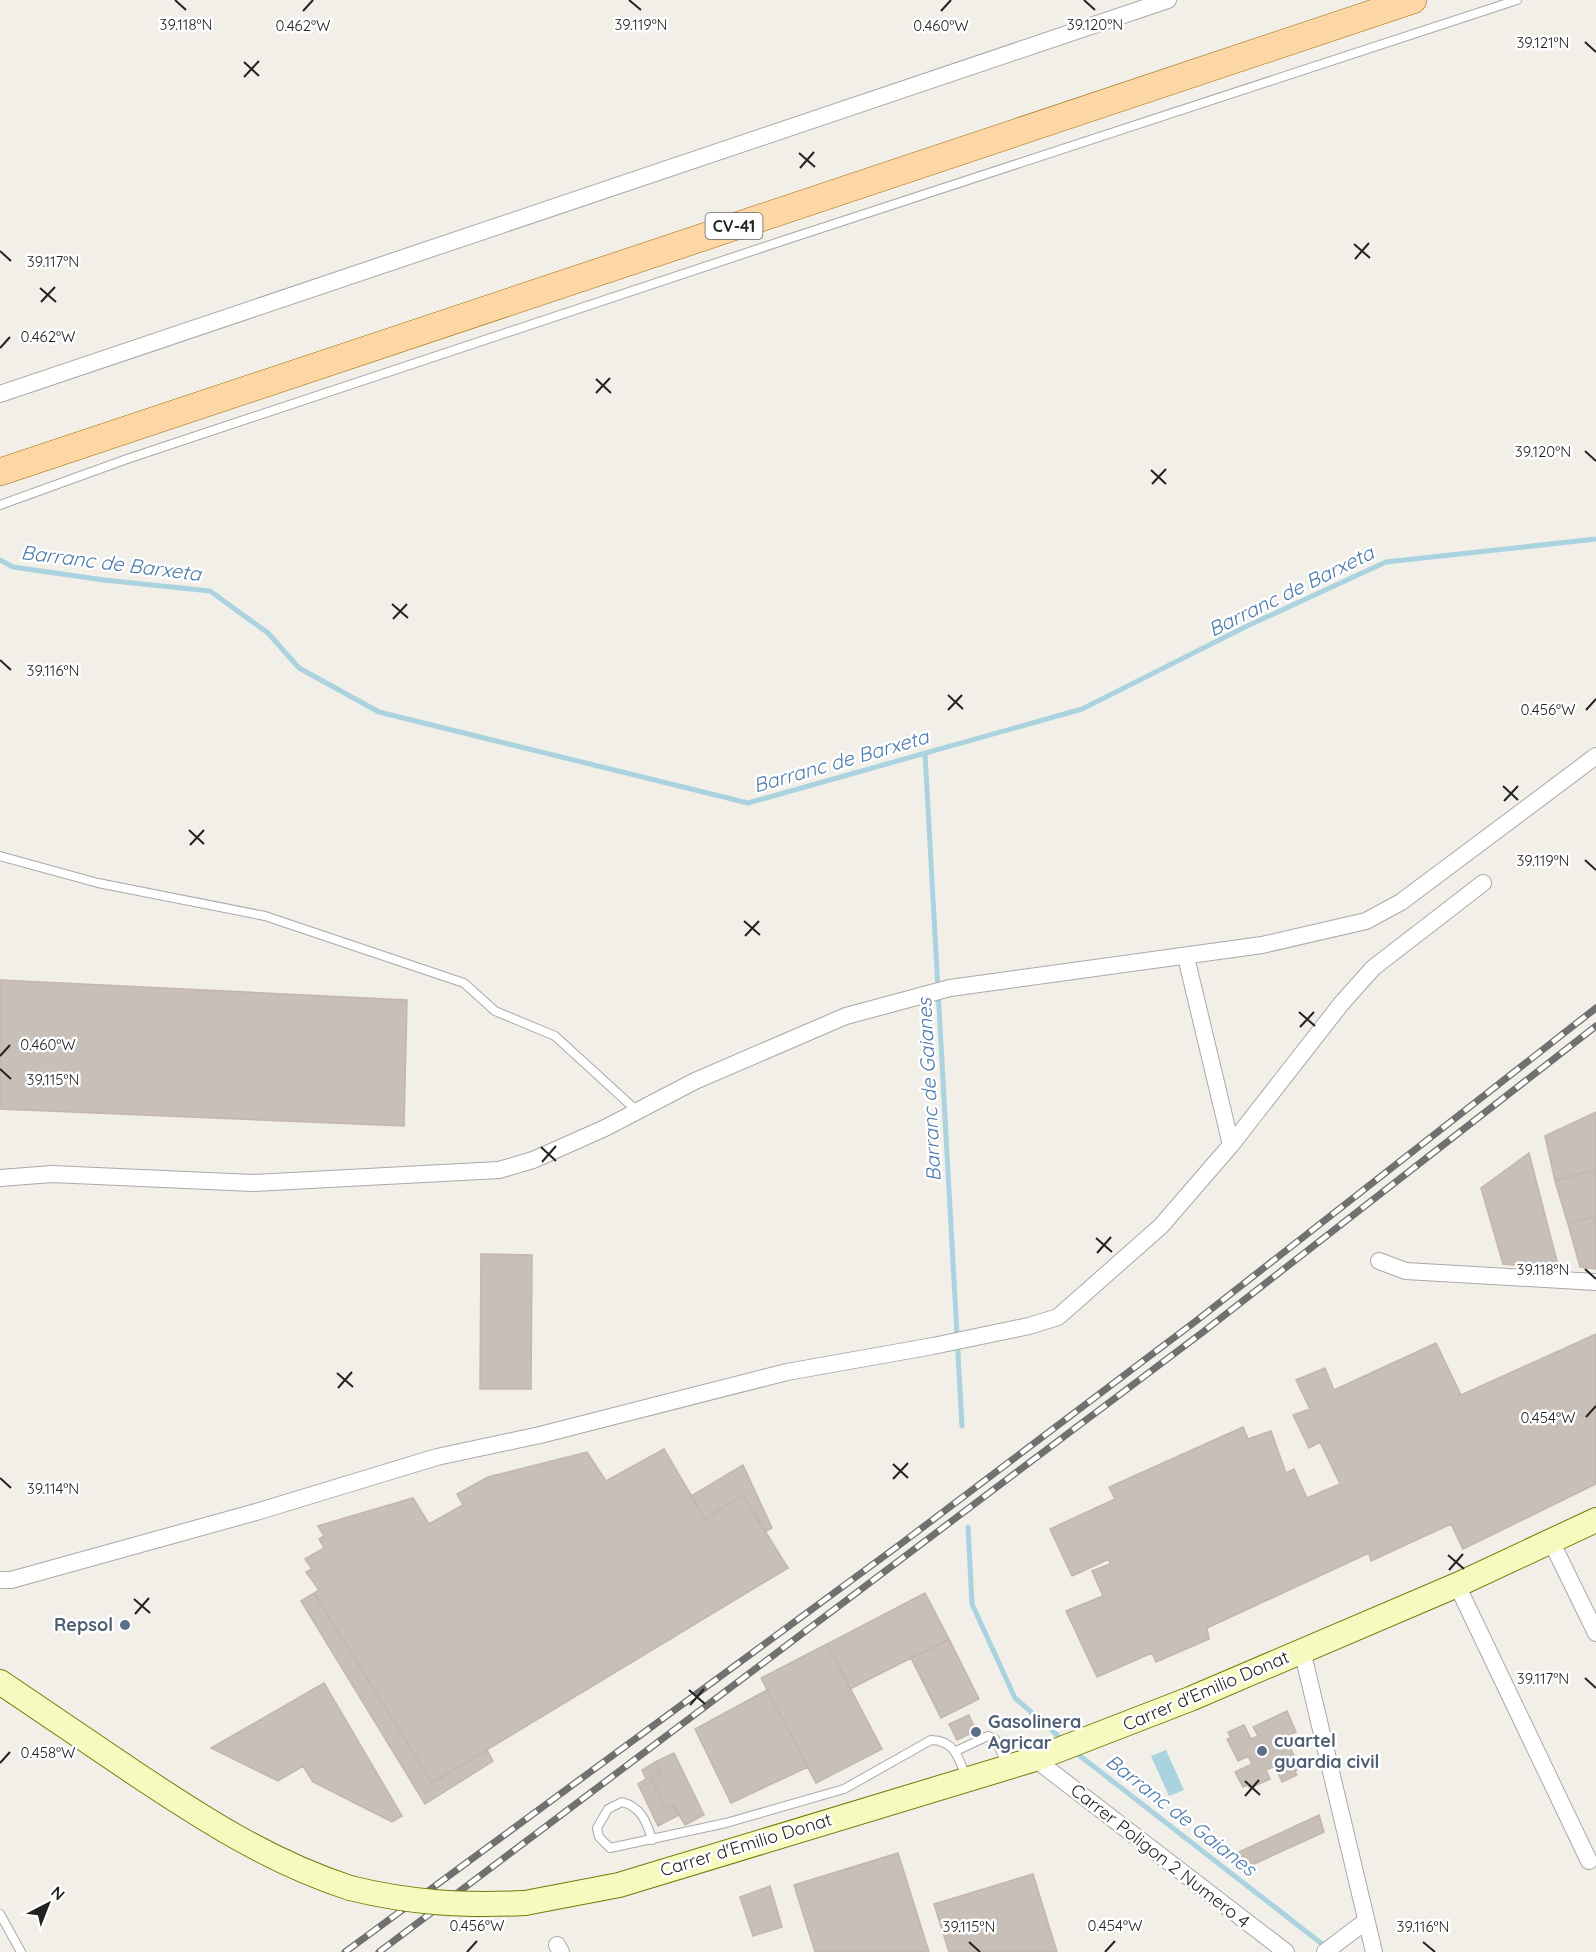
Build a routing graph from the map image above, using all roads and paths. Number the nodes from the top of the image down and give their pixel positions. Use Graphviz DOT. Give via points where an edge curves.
graph roads {
  1 [pos="1168,0"];
  2 [pos="1413,0"];
  3 [pos="1517,0"];
  4 [pos="0,394"];
  5 [pos="0,472"];
  6 [pos="0,505"];
  7 [pos="1596,756"];
  8 [pos="0,856"];
  9 [pos="1483,883"];
  10 [pos="1186,957"];
  11 [pos="636,1110"];
  12 [pos="1231,1145"];
  13 [pos="0,1178"];
  14 [pos="1379,1261"];
  15 [pos="1596,1282"];
  16 [pos="1596,1520"];
  17 [pos="1551,1541"];
  18 [pos="0,1580"];
  19 [pos="1457,1585"];
  20 [pos="1596,1633"];
  21 [pos="1302,1650"];
  22 [pos="5,1687"];
  23 [pos="956,1751"];
  24 [pos="1035,1759"];
  25 [pos="1008,1766"];
  26 [pos="967,1778"];
  27 [pos="652,1840"];
  28 [pos="1588,1861"];
  29 [pos="0,1914"];
  30 [pos="1366,1922"];
  31 [pos="1374,1949"];
  32 [pos="21,1952"];
  33 [pos="1286,1952"];
  34 [pos="1325,1952"];
  1 -- 4 [label="street"];
  2 -- 5 [label="main road, CV-41"];
  3 -- 6 [label="lane" via="757,249"];
  7 -- 10 [label="street" via="1401,902 1366,921 1262,945"];
  8 -- 11 [label="lane" via="98,883 265,916 464,983 495,1011 555,1036"];
  9 -- 12 [label="street" via="1372,968"];
  10 -- 11 [label="street" via="950,988 846,1016 695,1080"];
  10 -- 12 [label="street"];
  11 -- 13 [label="street" via="533,1160 478,1173 253,1183 52,1174"];
  12 -- 18 [label="street" via="1161,1226 1058,1317 933,1346 787,1372 540,1436 437,1457 256,1512"];
  14 -- 15 [label="street" via="1406,1271"];
  16 -- 17 [label="street, Carrer d'Emilio Donat"];
  17 -- 19 [label="street, Carrer d'Emilio Donat"];
  17 -- 20 [label="street"];
  19 -- 21 [label="street, Carrer d'Emilio Donat"];
  19 -- 28 [label="street"];
  21 -- 24 [label="street, Carrer d'Emilio Donat"];
  21 -- 30 [label="street"];
  22 -- 26 [label="street, Carrer d'Emilio Donat, bridge" via="200,1817 258,1851 306,1874 350,1888 436,1904 525,1903 620,1885"];
  23 -- 25 [label="lane" via="988,1736 995,1739"];
  23 -- 26 [label="lane"];
  23 -- 27 [label="lane" via="942,1740 931,1740 844,1789"];
  24 -- 25 [label="street, Carrer d'Emilio Donat"];
  24 -- 33 [label="street, Carrer Poligon 2 Numero 4"];
  25 -- 26 [label="street, Carrer d'Emilio Donat"];
  27 -- 27 [label="lane" via="610,1848 599,1837 597,1828 608,1809 622,1802 632,1804 641,1813"];
  29 -- 32 [label="lane"];
  30 -- 31 [label="street"];
  30 -- 34 [label="street"];
}
